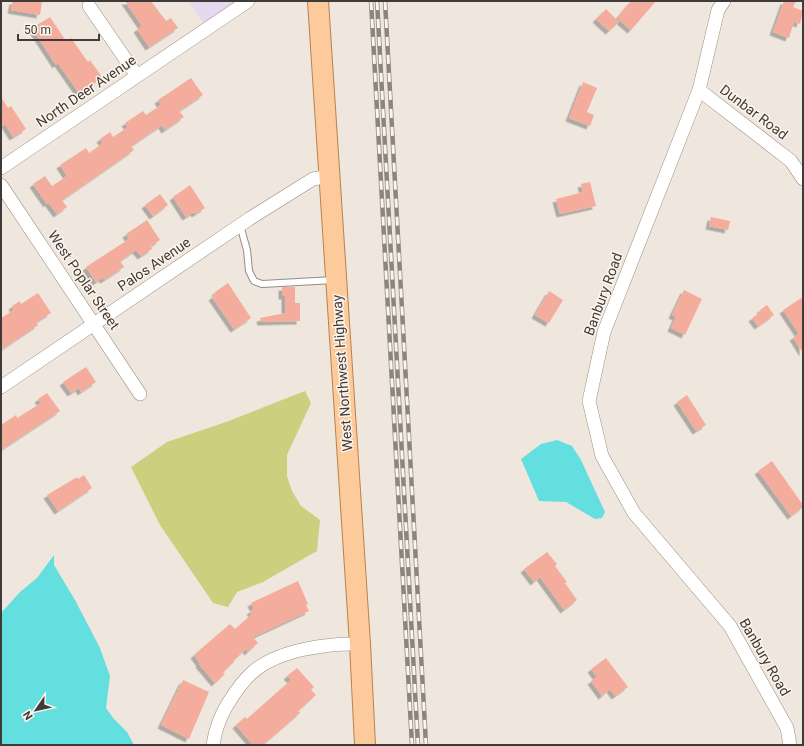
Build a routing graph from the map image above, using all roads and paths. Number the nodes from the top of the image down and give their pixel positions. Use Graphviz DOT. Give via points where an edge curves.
graph roads {
  1 [pos="248,1"];
  2 [pos="318,1"];
  3 [pos="724,1"];
  4 [pos="89,6"];
  5 [pos="137,76"];
  6 [pos="699,90"];
  7 [pos="1,168"];
  8 [pos="329,176"];
  9 [pos="803,178"];
  10 [pos="1,185"];
  11 [pos="240,225"];
  12 [pos="335,280"];
  13 [pos="94,325"];
  14 [pos="1,387"];
  15 [pos="140,394"];
  16 [pos="360,644"];
  17 [pos="213,745"];
  18 [pos="365,745"];
  19 [pos="790,745"];
  1 -- 5 [label="street, North Deer Avenue"];
  2 -- 8 [label="main road, West Northwest Highway"];
  3 -- 6 [label="street, Banbury Road" via="718,10"];
  4 -- 5 [label="street"];
  5 -- 7 [label="street, North Deer Avenue"];
  6 -- 9 [label="street, Dunbar Road" via="791,161"];
  6 -- 19 [label="street, Banbury Road" via="604,332 588,401 602,456 634,514 730,626 787,728"];
  8 -- 11 [label="street, Palos Avenue" via="313,179"];
  8 -- 12 [label="main road, West Northwest Highway"];
  10 -- 13 [label="street, West Poplar Street"];
  11 -- 12 [label="lane" via="247,250 249,271 254,281 262,284"];
  11 -- 13 [label="street, Palos Avenue"];
  12 -- 16 [label="main road, West Northwest Highway"];
  13 -- 14 [label="street, Palos Avenue"];
  13 -- 15 [label="street, West Poplar Street"];
  16 -- 17 [label="street" via="293,652 254,671 236,690 225,709 214,734"];
  16 -- 18 [label="main road, West Northwest Highway"];
}
